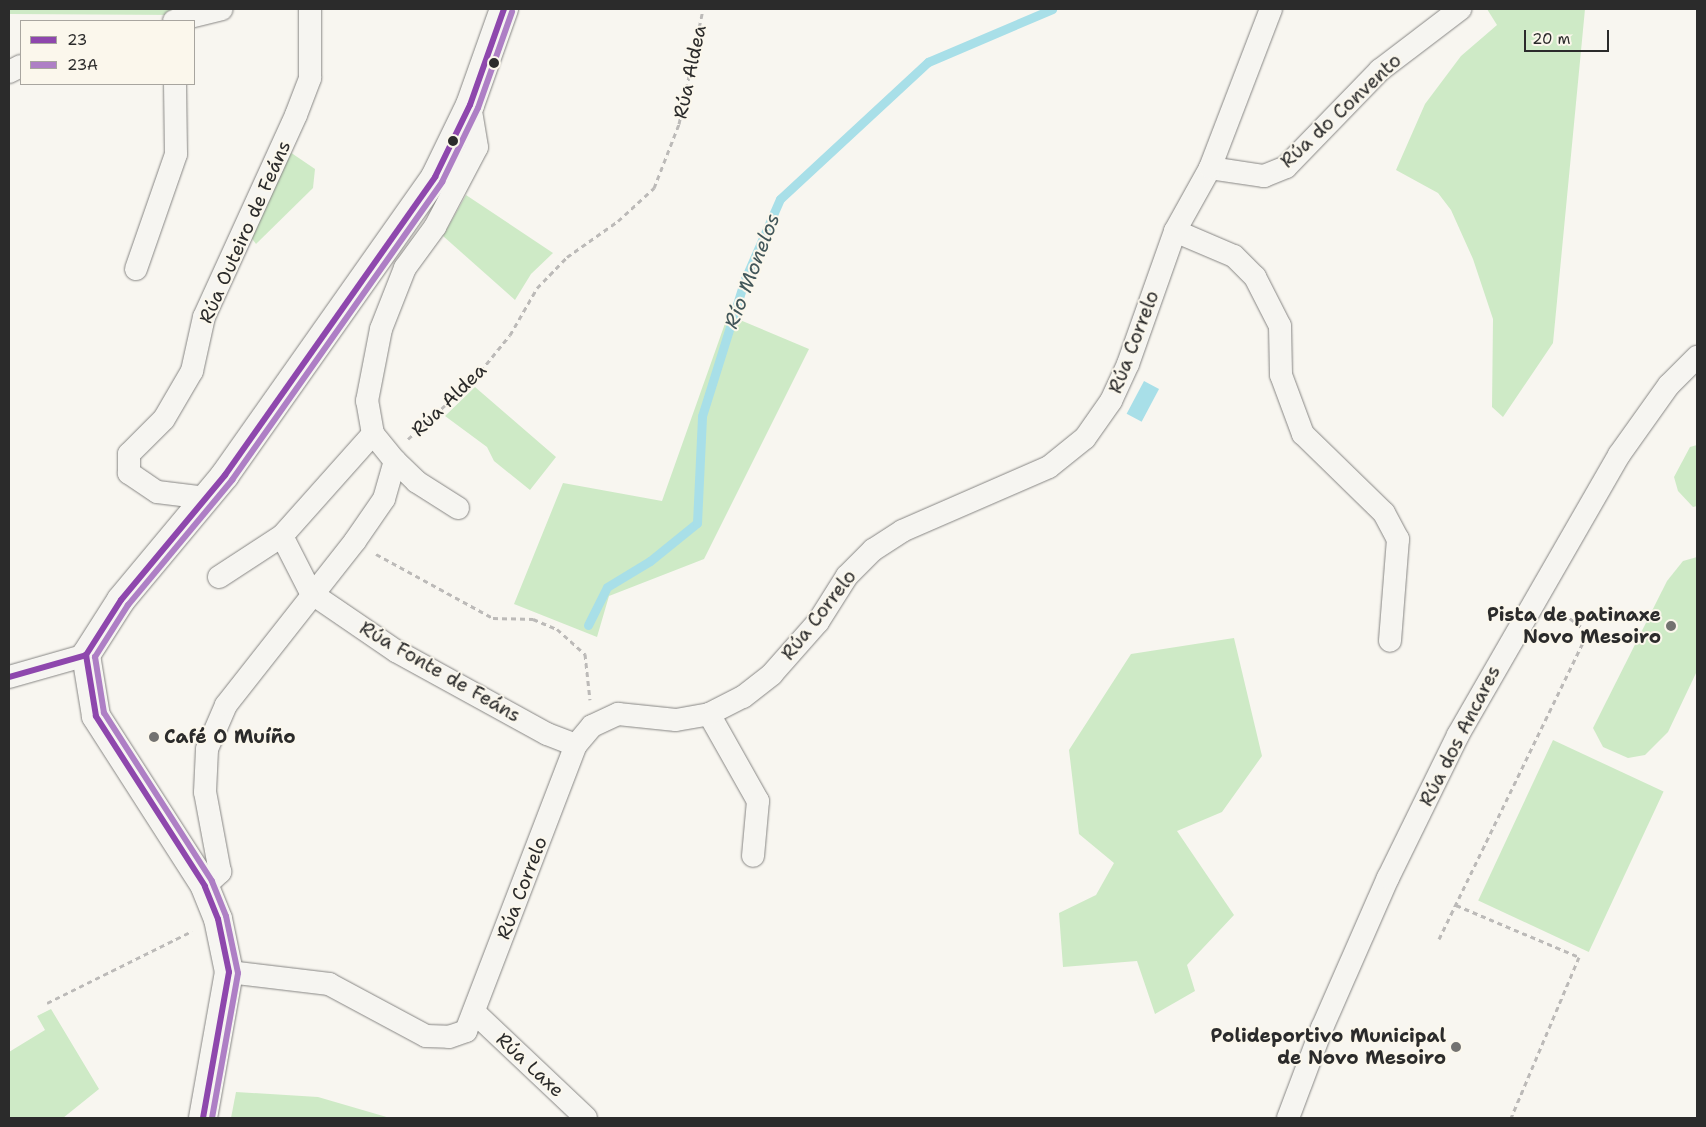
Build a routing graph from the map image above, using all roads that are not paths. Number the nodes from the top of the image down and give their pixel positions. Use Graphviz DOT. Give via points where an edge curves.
graph roads {
  1 [pos="222,9"];
  2 [pos="310,9"];
  3 [pos="504,9"];
  4 [pos="1270,9"];
  5 [pos="1460,9"];
  6 [pos="179,20"];
  7 [pos="175,85"];
  8 [pos="470,105"];
  9 [pos="1210,168"];
  10 [pos="1174,232"];
  11 [pos="136,269"];
  12 [pos="1697,357"];
  13 [pos="373,434"];
  14 [pos="395,460"];
  15 [pos="206,498"];
  16 [pos="458,508"];
  17 [pos="282,536"];
  18 [pos="219,577"];
  19 [pos="311,593"];
  20 [pos="1390,641"];
  21 [pos="86,655"];
  22 [pos="9,677"];
  23 [pos="709,714"];
  24 [pos="576,745"];
  25 [pos="753,856"];
  26 [pos="205,886"];
  27 [pos="228,972"];
  28 [pos="474,1012"];
  29 [pos="202,1118"];
  30 [pos="586,1118"];
  31 [pos="1288,1118"];
  1 -- 6 [label="street"];
  2 -- 15 [label="street, Rúa Outeiro de Feáns" via="310,78 204,316 192,371 164,419 129,454 129,473 157,492"];
  3 -- 8 [label="street"];
  4 -- 9 [label="street, Rúa Correlo"];
  5 -- 9 [label="street, Rúa do Convento" via="1380,70 1286,167 1264,176"];
  7 -- 11 [label="street" via="176,154"];
  8 -- 13 [label="street" via="477,147 435,227 405,268 381,330 367,401"];
  8 -- 15 [label="street" via="435,177"];
  9 -- 10 [label="street, Rúa Correlo"];
  10 -- 20 [label="street" via="1234,256 1255,277 1280,326 1281,375 1304,434 1384,512 1398,539"];
  10 -- 23 [label="street, Rúa Correlo" via="1128,364 1111,401 1085,438 1048,467 902,531 873,550 847,576 818,622 772,674 743,697"];
  12 -- 31 [label="street, Rúa dos Ancares" via="1669,385 1619,455 1536,593 1458,735 1388,878 1322,1028"];
  13 -- 14 [label="street"];
  13 -- 17 [label="street"];
  14 -- 16 [label="street" via="417,482"];
  14 -- 19 [label="street" via="384,499 355,541"];
  15 -- 21 [label="street" via="121,600"];
  17 -- 18 [label="street"];
  17 -- 19 [label="street, Rúa Fonte de Feáns"];
  19 -- 24 [label="street, Rúa Fonte de Feáns" via="396,651 547,734"];
  19 -- 26 [label="street" via="226,704 207,750 205,792 220,872"];
  21 -- 22 [label="street"];
  21 -- 26 [label="street" via="96,716"];
  23 -- 24 [label="street, Rúa Correlo" via="676,720 618,714 592,726"];
  23 -- 25 [label="street" via="758,801"];
  24 -- 28 [label="street, Rúa Correlo"];
  26 -- 27 [label="street" via="218,919"];
  27 -- 28 [label="street, Rúa Correlo" via="328,984 426,1036 449,1037 466,1031"];
  27 -- 29 [label="street"];
  28 -- 30 [label="street, Rúa Laxe"];
}
